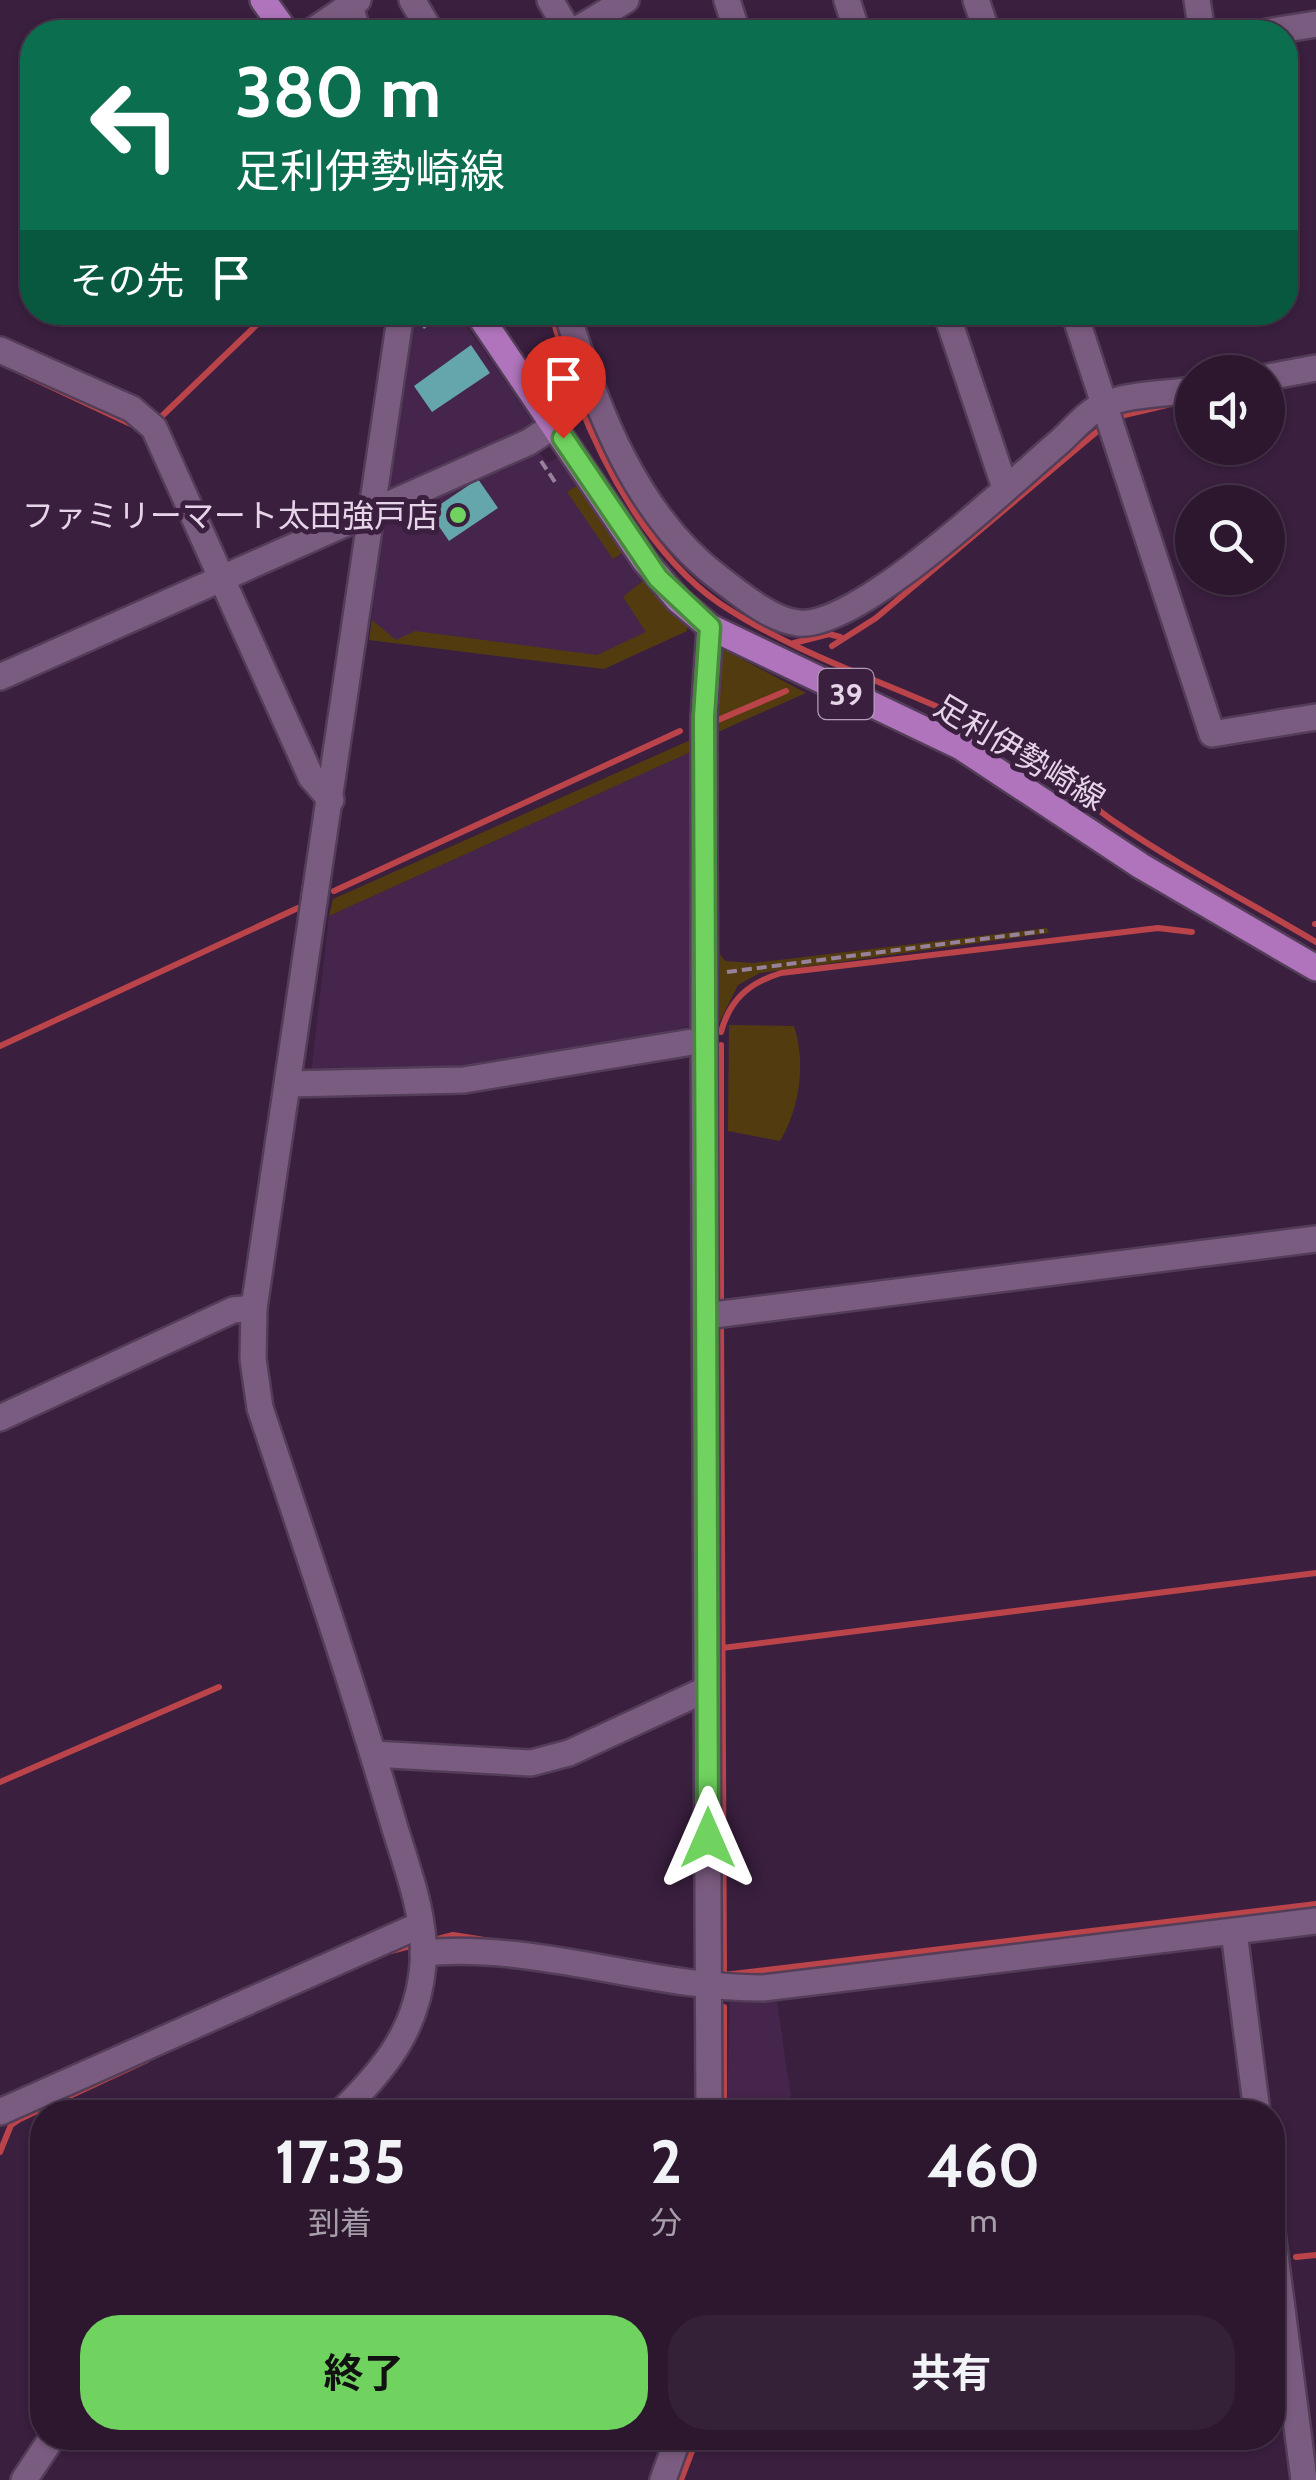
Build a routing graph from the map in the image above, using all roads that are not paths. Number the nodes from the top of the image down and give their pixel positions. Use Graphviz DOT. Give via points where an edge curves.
graph roads {
  1 [pos="626,0"];
  2 [pos="352,2"];
  3 [pos="327,20"];
  4 [pos="592,20"];
  5 [pos="398,325"];
  6 [pos="486,325"];
  7 [pos="570,325"];
  8 [pos="950,325"];
  9 [pos="1078,325"];
  10 [pos="0,350"];
  11 [pos="1316,368"];
  12 [pos="1285,373"];
  13 [pos="580,392"];
  14 [pos="1175,393"];
  15 [pos="1102,405"];
  16 [pos="550,418"];
  17 [pos="1006,488"];
  18 [pos="371,512"];
  19 [pos="220,576"];
  20 [pos="710,627"];
  21 [pos="0,677"];
  22 [pos="1316,717"];
  23 [pos="331,800"];
  24 [pos="1316,968"];
  25 [pos="704,1040"];
  26 [pos="288,1084"];
  27 [pos="1316,1239"];
  28 [pos="254,1308"];
  29 [pos="706,1316"];
  30 [pos="0,1418"];
  31 [pos="707,1689"];
  32 [pos="373,1754"];
  33 [pos="1316,1921"];
  34 [pos="420,1925"];
  35 [pos="1234,1932"];
  36 [pos="424,1953"];
  37 [pos="709,1986"];
  38 [pos="352,2100"];
  39 [pos="709,2100"];
  40 [pos="1255,2100"];
  41 [pos="0,2112"];
  42 [pos="1285,2333"];
  43 [pos="44,2450"];
  44 [pos="674,2450"];
  45 [pos="24,2480"];
  46 [pos="663,2480"];
  47 [pos="1304,2480"];
  1 -- 4 [label="street"];
  2 -- 3 [label="street"];
  5 -- 18 [label="street"];
  6 -- 16 [label="main road, 足利伊勢崎線 / 39"];
  7 -- 13 [label="street"];
  8 -- 17 [label="street"];
  9 -- 15 [label="street"];
  10 -- 19 [label="street" via="143,415"];
  11 -- 12 [label="street"];
  13 -- 16 [label="street"];
  13 -- 17 [label="street" via="680,541 734,589 797,623 862,602"];
  14 -- 15 [label="street"];
  15 -- 17 [label="street"];
  15 -- 22 [label="street" via="1212,734"];
  16 -- 18 [label="street" via="529,442"];
  16 -- 20 [label="main road, 足利伊勢崎線 / 39" via="658,578"];
  18 -- 19 [label="street"];
  18 -- 23 [label="street"];
  19 -- 21 [label="street"];
  19 -- 23 [label="street" via="311,778"];
  20 -- 24 [label="main road, 足利伊勢崎線 / 39" via="961,747 1141,866"];
  20 -- 25 [label="street"];
  23 -- 26 [label="street"];
  25 -- 26 [label="street" via="464,1080"];
  25 -- 29 [label="street"];
  26 -- 28 [label="street"];
  27 -- 29 [label="street"];
  28 -- 30 [label="street" via="233,1310"];
  28 -- 32 [label="street" via="252,1359 260,1408"];
  29 -- 31 [label="street"];
  31 -- 32 [label="street" via="568,1753 531,1763"];
  31 -- 37 [label="street"];
  32 -- 34 [label="street"];
  33 -- 35 [label="street"];
  34 -- 36 [label="street"];
  34 -- 41 [label="street"];
  35 -- 37 [label="street" via="763,1988"];
  35 -- 40 [label="street"];
  36 -- 37 [label="street" via="473,1948"];
  36 -- 38 [label="street" via="403,2040"];
  37 -- 39 [label="street"];
  42 -- 47 [label="street"];
  43 -- 45 [label="street"];
  44 -- 46 [label="street"];
}
